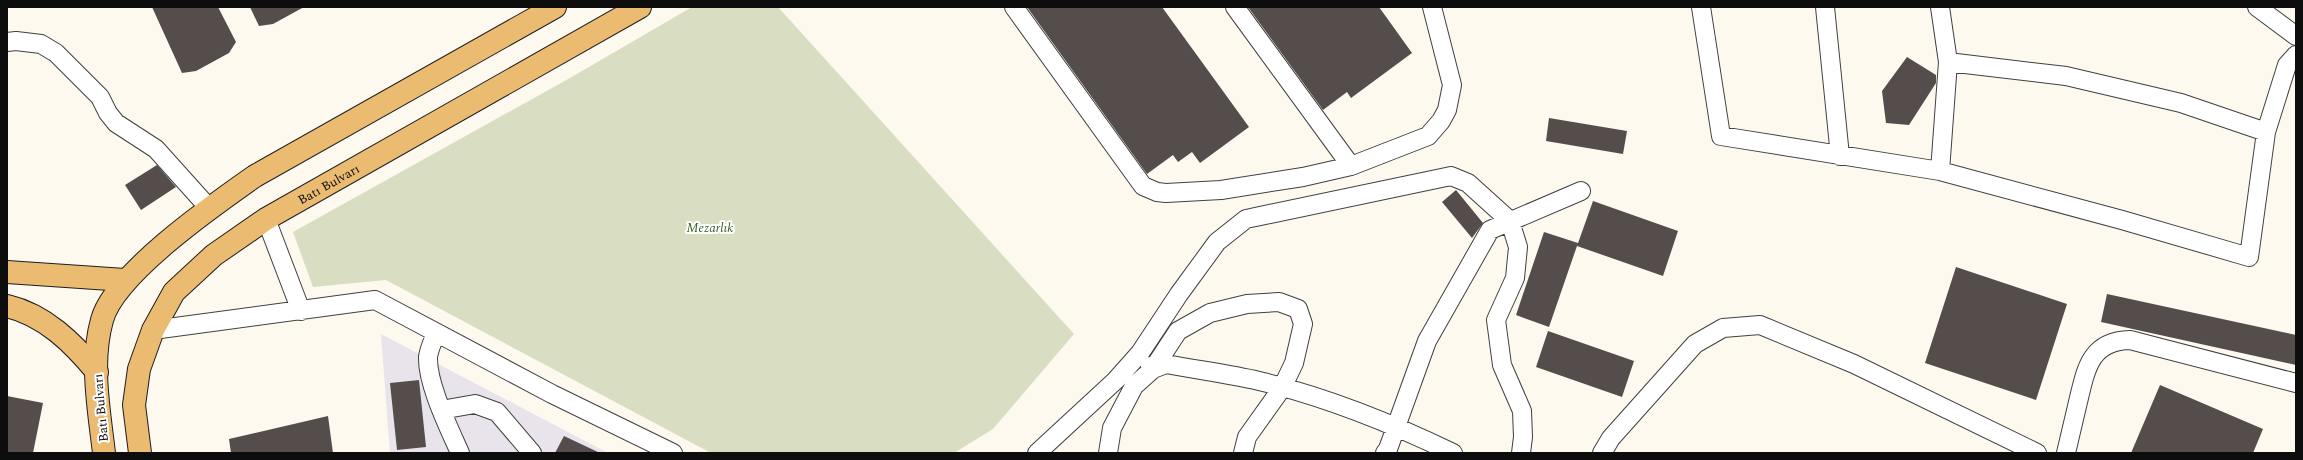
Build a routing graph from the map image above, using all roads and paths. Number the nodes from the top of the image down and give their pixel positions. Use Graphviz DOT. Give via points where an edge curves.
graph roads {
  1 [pos="555,7"];
  2 [pos="640,7"];
  3 [pos="1014,7"];
  4 [pos="1235,7"];
  5 [pos="1432,7"];
  6 [pos="1700,7"];
  7 [pos="1825,7"];
  8 [pos="1940,7"];
  9 [pos="2257,7"];
  10 [pos="2296,36"];
  11 [pos="7,42"];
  12 [pos="2296,56"];
  13 [pos="1948,62"];
  14 [pos="2266,132"];
  15 [pos="1840,156"];
  16 [pos="1350,166"];
  17 [pos="1940,172"];
  18 [pos="1581,191"];
  19 [pos="209,208"];
  20 [pos="266,219"];
  21 [pos="1510,222"];
  22 [pos="7,272"];
  23 [pos="125,280"];
  24 [pos="7,306"];
  25 [pos="301,311"];
  26 [pos="153,330"];
  27 [pos="436,333"];
  28 [pos="1140,353"];
  29 [pos="1153,369"];
  30 [pos="97,372"];
  31 [pos="2296,383"];
  32 [pos="1282,388"];
  33 [pos="441,410"];
  34 [pos="1396,425"];
  35 [pos="104,453"];
  36 [pos="140,453"];
  37 [pos="460,453"];
  38 [pos="532,453"];
  39 [pos="674,453"];
  40 [pos="1037,453"];
  41 [pos="1108,453"];
  42 [pos="1243,453"];
  43 [pos="1384,453"];
  44 [pos="1453,453"];
  45 [pos="1521,453"];
  46 [pos="1602,453"];
  47 [pos="2036,453"];
  48 [pos="2066,453"];
  1 -- 19 [label="main road, Batı Bulvarı" via="255,176"];
  2 -- 20 [label="main road, Batı Bulvarı"];
  3 -- 16 [label="street" via="1143,186 1149,190 1166,193 1221,190 1303,177"];
  4 -- 16 [label="street"];
  5 -- 16 [label="street" via="1452,85 1447,110 1428,136"];
  6 -- 15 [label="street" via="1721,136"];
  7 -- 15 [label="street"];
  8 -- 13 [label="street"];
  9 -- 10 [label="street"];
  11 -- 19 [label="street" via="41,44 56,53 100,97 116,124 156,149"];
  12 -- 14 [label="street" via="2287,65"];
  13 -- 14 [label="street" via="2066,76 2181,103"];
  13 -- 17 [label="street"];
  14 -- 17 [label="street" via="2249,257"];
  15 -- 17 [label="street"];
  18 -- 21 [label="street"];
  19 -- 23 [label="main road, Batı Bulvarı"];
  20 -- 25 [label="street"];
  20 -- 26 [label="main road, Batı Bulvarı" via="214,255 174,292"];
  21 -- 28 [label="street" via="1468,183 1451,176 1246,219 1217,242 1178,294"];
  21 -- 34 [label="street" via="1490,230 1469,264 1427,341"];
  21 -- 45 [label="street" via="1518,247 1515,278 1496,320 1502,365 1522,411"];
  22 -- 23 [label="main road"];
  23 -- 30 [label="main road, Batı Bulvarı" via="102,318"];
  24 -- 30 [label="main road" via="41,320 62,334"];
  25 -- 26 [label="street"];
  25 -- 27 [label="street" via="375,300"];
  26 -- 36 [label="main road, Batı Bulvarı" via="139,369 134,405"];
  27 -- 33 [label="street" via="429,352 429,367"];
  27 -- 39 [label="street" via="552,394"];
  28 -- 29 [label="street"];
  28 -- 40 [label="street" via="1116,380"];
  29 -- 32 [label="street" via="1166,364 1260,381"];
  29 -- 32 [label="street" via="1178,331 1210,313 1246,304 1279,302 1298,309 1302,324 1294,363"];
  29 -- 41 [label="street" via="1134,386 1112,428"];
  30 -- 35 [label="main road, Batı Bulvarı"];
  31 -- 48 [label="street" via="2130,340 2112,343 2097,352 2087,366"];
  32 -- 34 [label="street"];
  32 -- 42 [label="street" via="1247,438"];
  33 -- 37 [label="street"];
  33 -- 38 [label="street" via="475,404 497,412"];
  34 -- 43 [label="street" via="1388,449"];
  34 -- 44 [label="street"];
  46 -- 47 [label="street" via="1611,438 1695,344 1722,328 1760,326 1854,364"];
}
